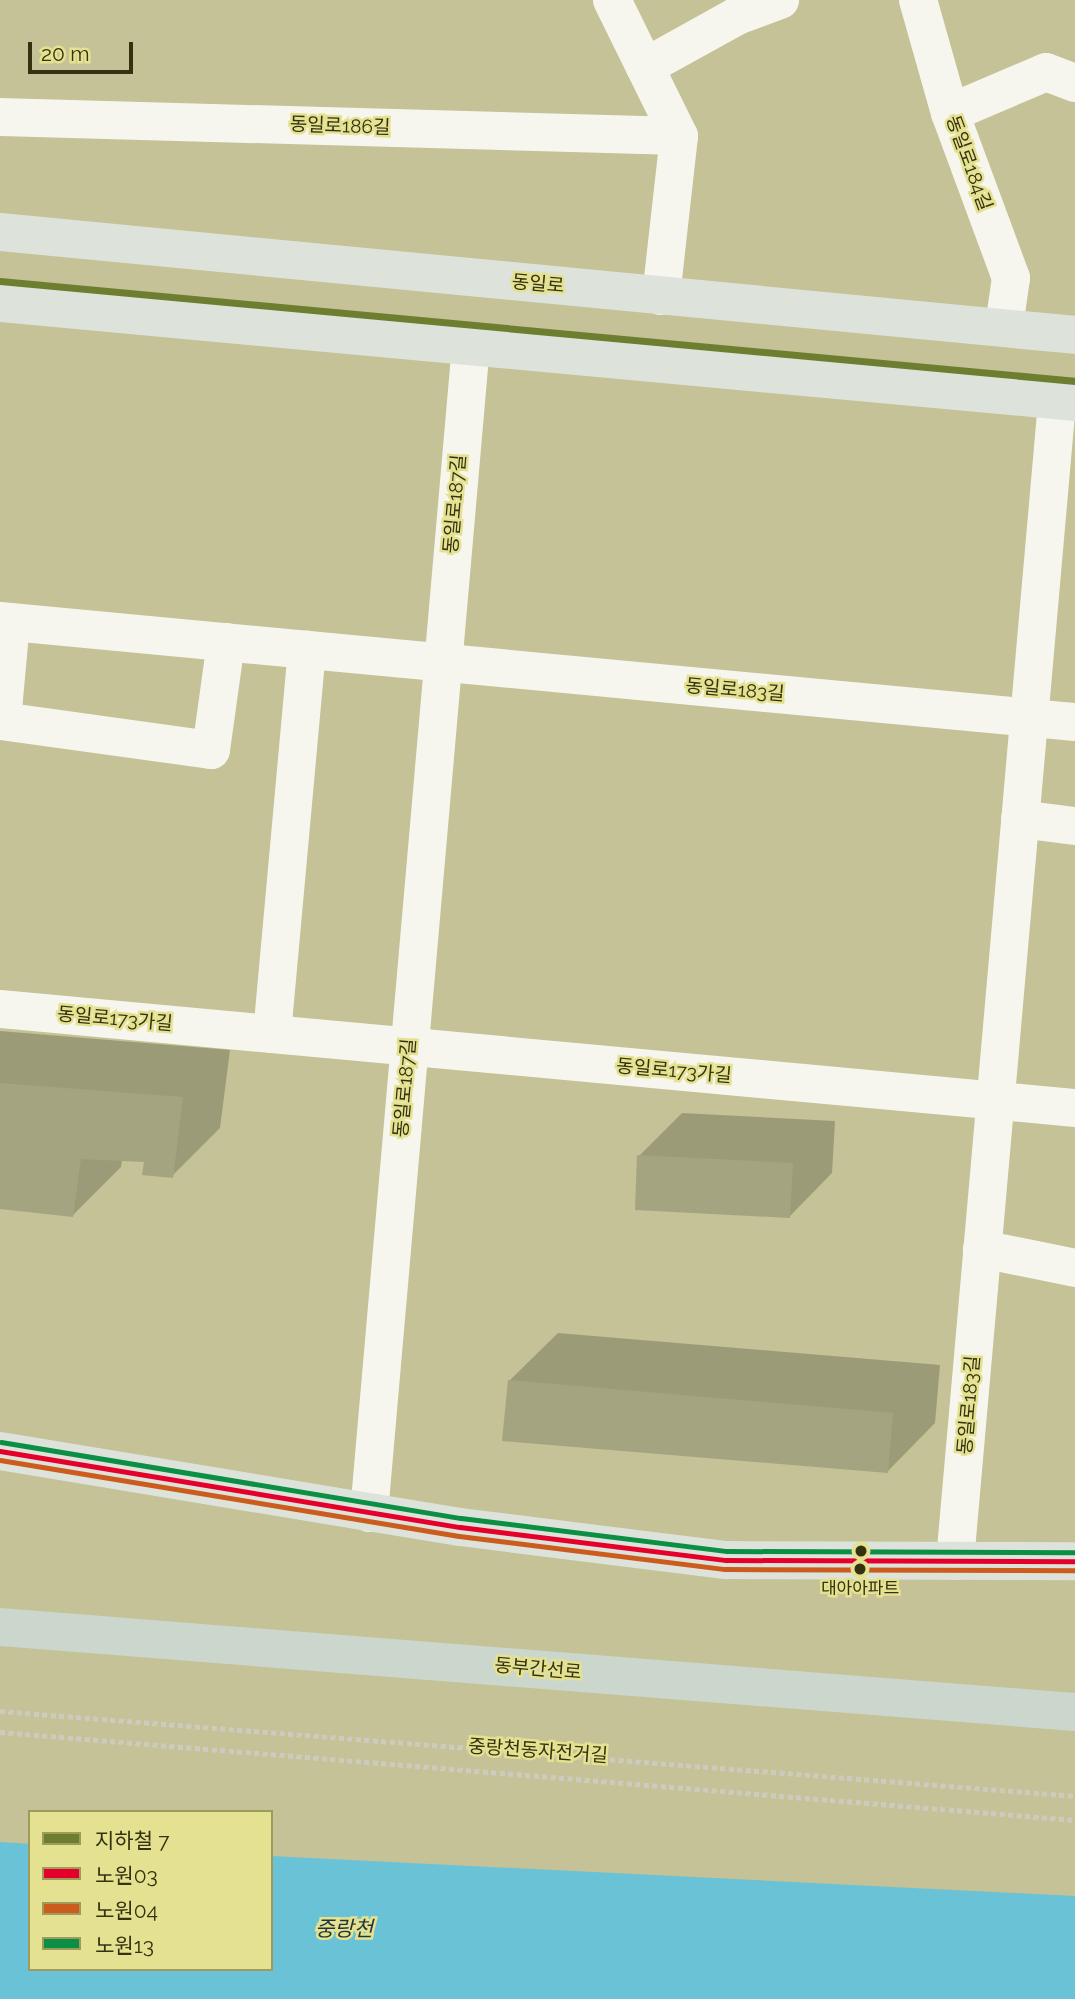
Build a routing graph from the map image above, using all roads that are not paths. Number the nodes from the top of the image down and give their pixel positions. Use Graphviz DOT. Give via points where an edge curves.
graph roads {
  1 [pos="612,0"];
  2 [pos="780,0"];
  3 [pos="918,0"];
  4 [pos="645,67"];
  5 [pos="1075,83"];
  6 [pos="950,113"];
  7 [pos="0,117"];
  8 [pos="679,136"];
  9 [pos="0,232"];
  10 [pos="661,296"];
  11 [pos="0,303"];
  12 [pos="1003,326"];
  13 [pos="1075,335"];
  14 [pos="471,345"];
  15 [pos="1066,401"];
  16 [pos="5,622"];
  17 [pos="226,642"];
  18 [pos="307,650"];
  19 [pos="441,663"];
  20 [pos="1029,718"];
  21 [pos="1075,722"];
  22 [pos="1020,819"];
  23 [pos="1075,826"];
  24 [pos="0,1009"];
  25 [pos="272,1034"];
  26 [pos="408,1046"];
  27 [pos="995,1101"];
  28 [pos="1075,1108"];
  29 [pos="982,1250"];
  30 [pos="1075,1268"];
  31 [pos="0,1451"];
  32 [pos="369,1513"];
  33 [pos="955,1561"];
  34 [pos="1075,1561"];
  35 [pos="0,1627"];
  36 [pos="1075,1712"];
  1 -- 4 [label="street"];
  2 -- 4 [label="street" via="737,16"];
  3 -- 6 [label="street, 동일로184길"];
  4 -- 8 [label="street"];
  5 -- 6 [label="street" via="1046,72"];
  6 -- 12 [label="street, 동일로184길" via="1010,278"];
  7 -- 8 [label="street, 동일로186길"];
  8 -- 10 [label="street"];
  9 -- 10 [label="main road, 동일로"];
  10 -- 12 [label="main road, 동일로"];
  11 -- 14 [label="main road"];
  12 -- 13 [label="main road, 동일로"];
  14 -- 15 [label="main road"];
  14 -- 19 [label="street, 동일로187길"];
  15 -- 20 [label="street, 동일로183길"];
  16 -- 17 [label="street"];
  16 -- 17 [label="street" via="2,721 211,750"];
  17 -- 18 [label="street"];
  18 -- 19 [label="street"];
  18 -- 25 [label="street"];
  19 -- 20 [label="street, 동일로183길"];
  19 -- 26 [label="street, 동일로187길"];
  20 -- 21 [label="street"];
  20 -- 22 [label="street, 동일로183길"];
  22 -- 23 [label="street"];
  22 -- 27 [label="street, 동일로183길"];
  24 -- 25 [label="street, 동일로173가길"];
  25 -- 26 [label="street, 동일로173가길"];
  26 -- 27 [label="street, 동일로173가길"];
  26 -- 32 [label="street, 동일로187길"];
  27 -- 28 [label="street, 동일로173가길"];
  27 -- 29 [label="street, 동일로183길"];
  29 -- 30 [label="street"];
  29 -- 33 [label="street, 동일로183길"];
  31 -- 32 [label="main road"];
  32 -- 33 [label="main road" via="726,1560"];
  33 -- 34 [label="main road"];
  35 -- 36 [label="highway, 동부간선로"];
}
